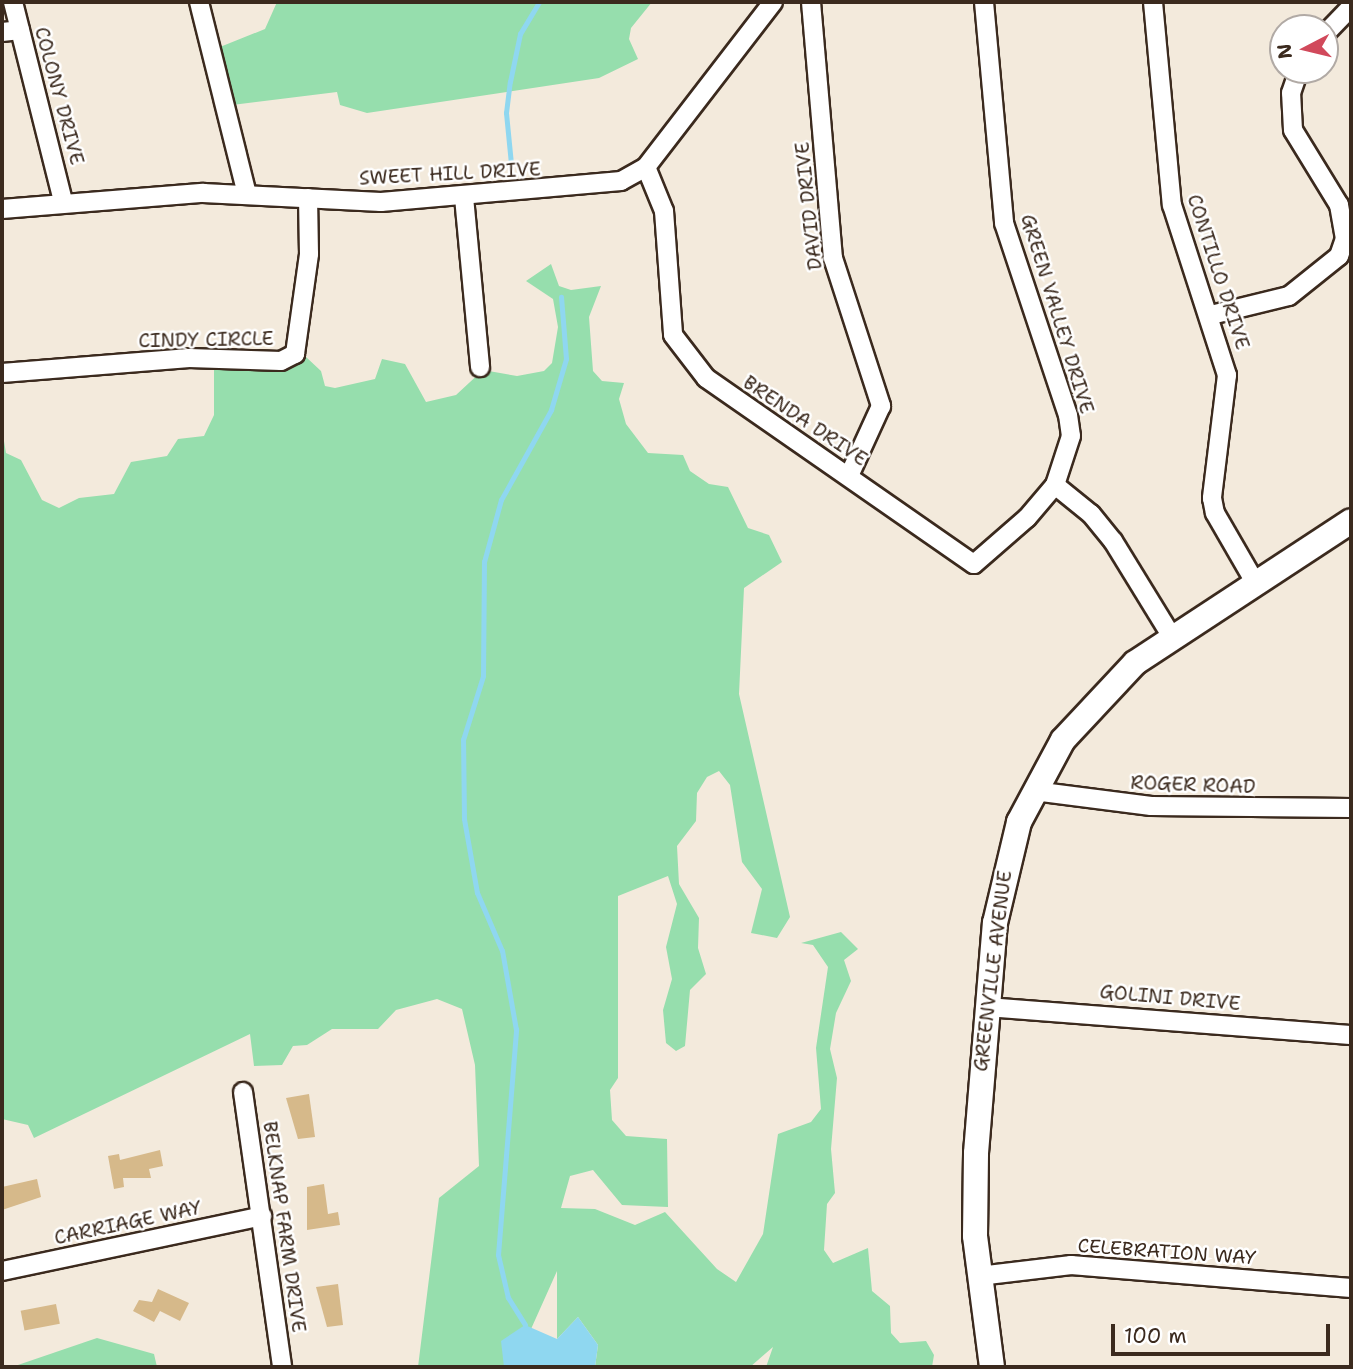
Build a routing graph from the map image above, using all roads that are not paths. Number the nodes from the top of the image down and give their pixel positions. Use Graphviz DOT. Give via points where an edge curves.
graph roads {
  1 [pos="13,2"];
  2 [pos="199,2"];
  3 [pos="774,2"];
  4 [pos="811,2"];
  5 [pos="984,2"];
  6 [pos="1153,2"];
  7 [pos="11,31"];
  8 [pos="1294,84"];
  9 [pos="646,167"];
  10 [pos="247,194"];
  11 [pos="464,197"];
  12 [pos="308,198"];
  13 [pos="63,201"];
  14 [pos="2,209"];
  15 [pos="1211,315"];
  16 [pos="480,367"];
  17 [pos="2,373"];
  18 [pos="849,476"];
  19 [pos="1055,485"];
  20 [pos="1351,522"];
  21 [pos="1256,584"];
  22 [pos="1172,637"];
  23 [pos="1034,791"];
  24 [pos="1351,808"];
  25 [pos="986,1007"];
  26 [pos="1351,1034"];
  27 [pos="243,1092"];
  28 [pos="262,1216"];
  29 [pos="2,1271"];
  30 [pos="979,1276"];
  31 [pos="1351,1288"];
  32 [pos="282,1367"];
  33 [pos="992,1367"];
  1 -- 7 [label="street, COLONY DRIVE"];
  2 -- 10 [label="street"];
  3 -- 9 [label="street, SWEET HILL DRIVE"];
  4 -- 18 [label="street, DAVID DRIVE" via="833,258 881,406"];
  5 -- 19 [label="street, GREEN VALLEY DRIVE" via="1004,223 1068,415 1071,436"];
  6 -- 15 [label="street, CONTILLO DRIVE" via="1172,205"];
  7 -- 13 [label="street, COLONY DRIVE"];
  8 -- 15 [label="street" via="1293,130 1339,205 1345,239 1339,256 1289,296"];
  9 -- 11 [label="street, SWEET HILL DRIVE" via="621,181"];
  9 -- 18 [label="street, BRENDA DRIVE" via="664,211 673,335 682,353 706,378"];
  10 -- 12 [label="street, SWEET HILL DRIVE"];
  10 -- 13 [label="street, SWEET HILL DRIVE"];
  11 -- 12 [label="street, SWEET HILL DRIVE" via="381,202"];
  11 -- 16 [label="street"];
  12 -- 17 [label="street, CINDY CIRCLE" via="309,254 295,354 281,361 189,358"];
  13 -- 14 [label="street, SWEET HILL DRIVE"];
  15 -- 21 [label="street, CONTILLO DRIVE" via="1228,393 1212,498 1215,513"];
  18 -- 19 [label="street, BRENDA DRIVE" via="974,564 1027,518"];
  19 -- 22 [label="street" via="1091,514 1113,541"];
  20 -- 21 [label="street, GREENVILLE AVENUE"];
  21 -- 22 [label="street, GREENVILLE AVENUE"];
  22 -- 23 [label="street, GREENVILLE AVENUE" via="1135,663 1083,714"];
  23 -- 24 [label="street, ROGER ROAD" via="1151,806"];
  23 -- 25 [label="street, GREENVILLE AVENUE" via="1006,860"];
  25 -- 26 [label="street, GOLINI DRIVE"];
  25 -- 30 [label="street, GREENVILLE AVENUE" via="974,1187"];
  27 -- 28 [label="street, BELKNAP FARM DRIVE"];
  28 -- 29 [label="street, CARRIAGE WAY"];
  28 -- 32 [label="street, BELKNAP FARM DRIVE"];
  30 -- 31 [label="street, CELEBRATION WAY" via="1071,1265"];
  30 -- 33 [label="street, GREENVILLE AVENUE"];
}
